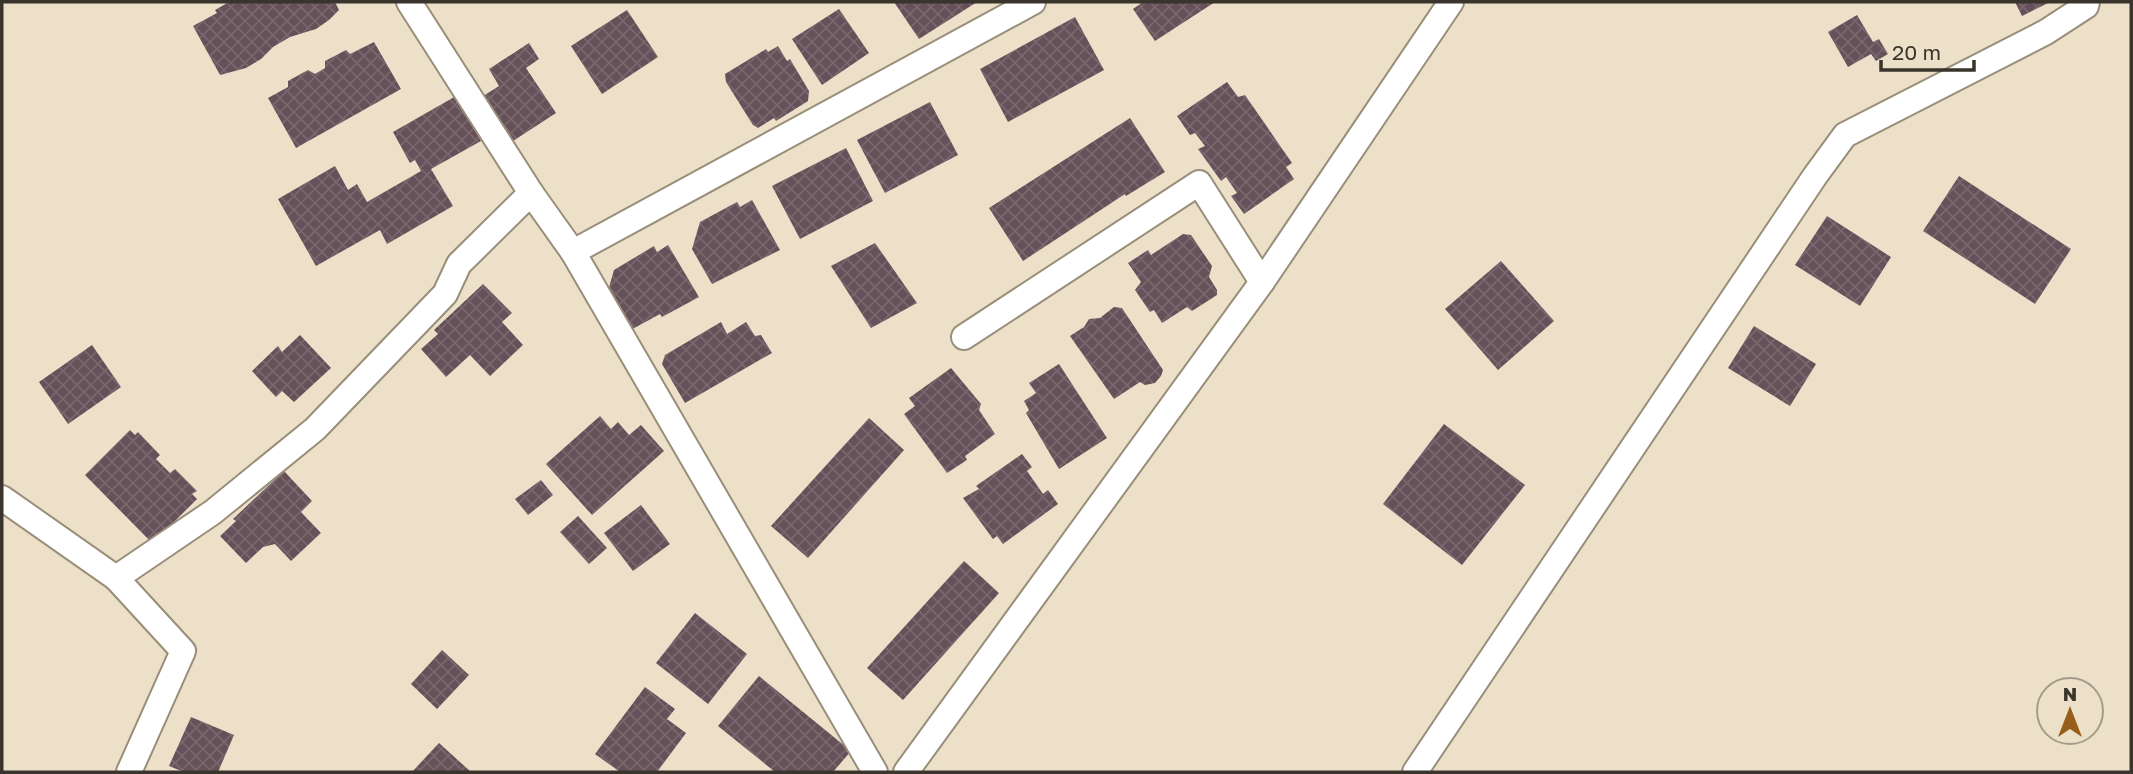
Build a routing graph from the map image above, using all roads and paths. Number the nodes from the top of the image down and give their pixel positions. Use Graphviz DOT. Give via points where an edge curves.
graph roads {
  1 [pos="409,2"];
  2 [pos="1033,2"];
  3 [pos="1451,2"];
  4 [pos="2087,2"];
  5 [pos="531,193"];
  6 [pos="573,252"];
  7 [pos="1262,282"];
  8 [pos="964,337"];
  9 [pos="2,498"];
  10 [pos="116,578"];
  11 [pos="130,772"];
  12 [pos="874,772"];
  13 [pos="906,772"];
  14 [pos="1415,772"];
  1 -- 5 [label="street"];
  2 -- 6 [label="street"];
  3 -- 7 [label="street"];
  4 -- 14 [label="street" via="2046,32 1845,135"];
  5 -- 6 [label="street"];
  5 -- 10 [label="street" via="459,264 445,294 315,429 213,512"];
  6 -- 12 [label="street"];
  7 -- 8 [label="street" via="1199,183"];
  7 -- 13 [label="street"];
  9 -- 10 [label="street"];
  10 -- 11 [label="street" via="183,651"];
}
